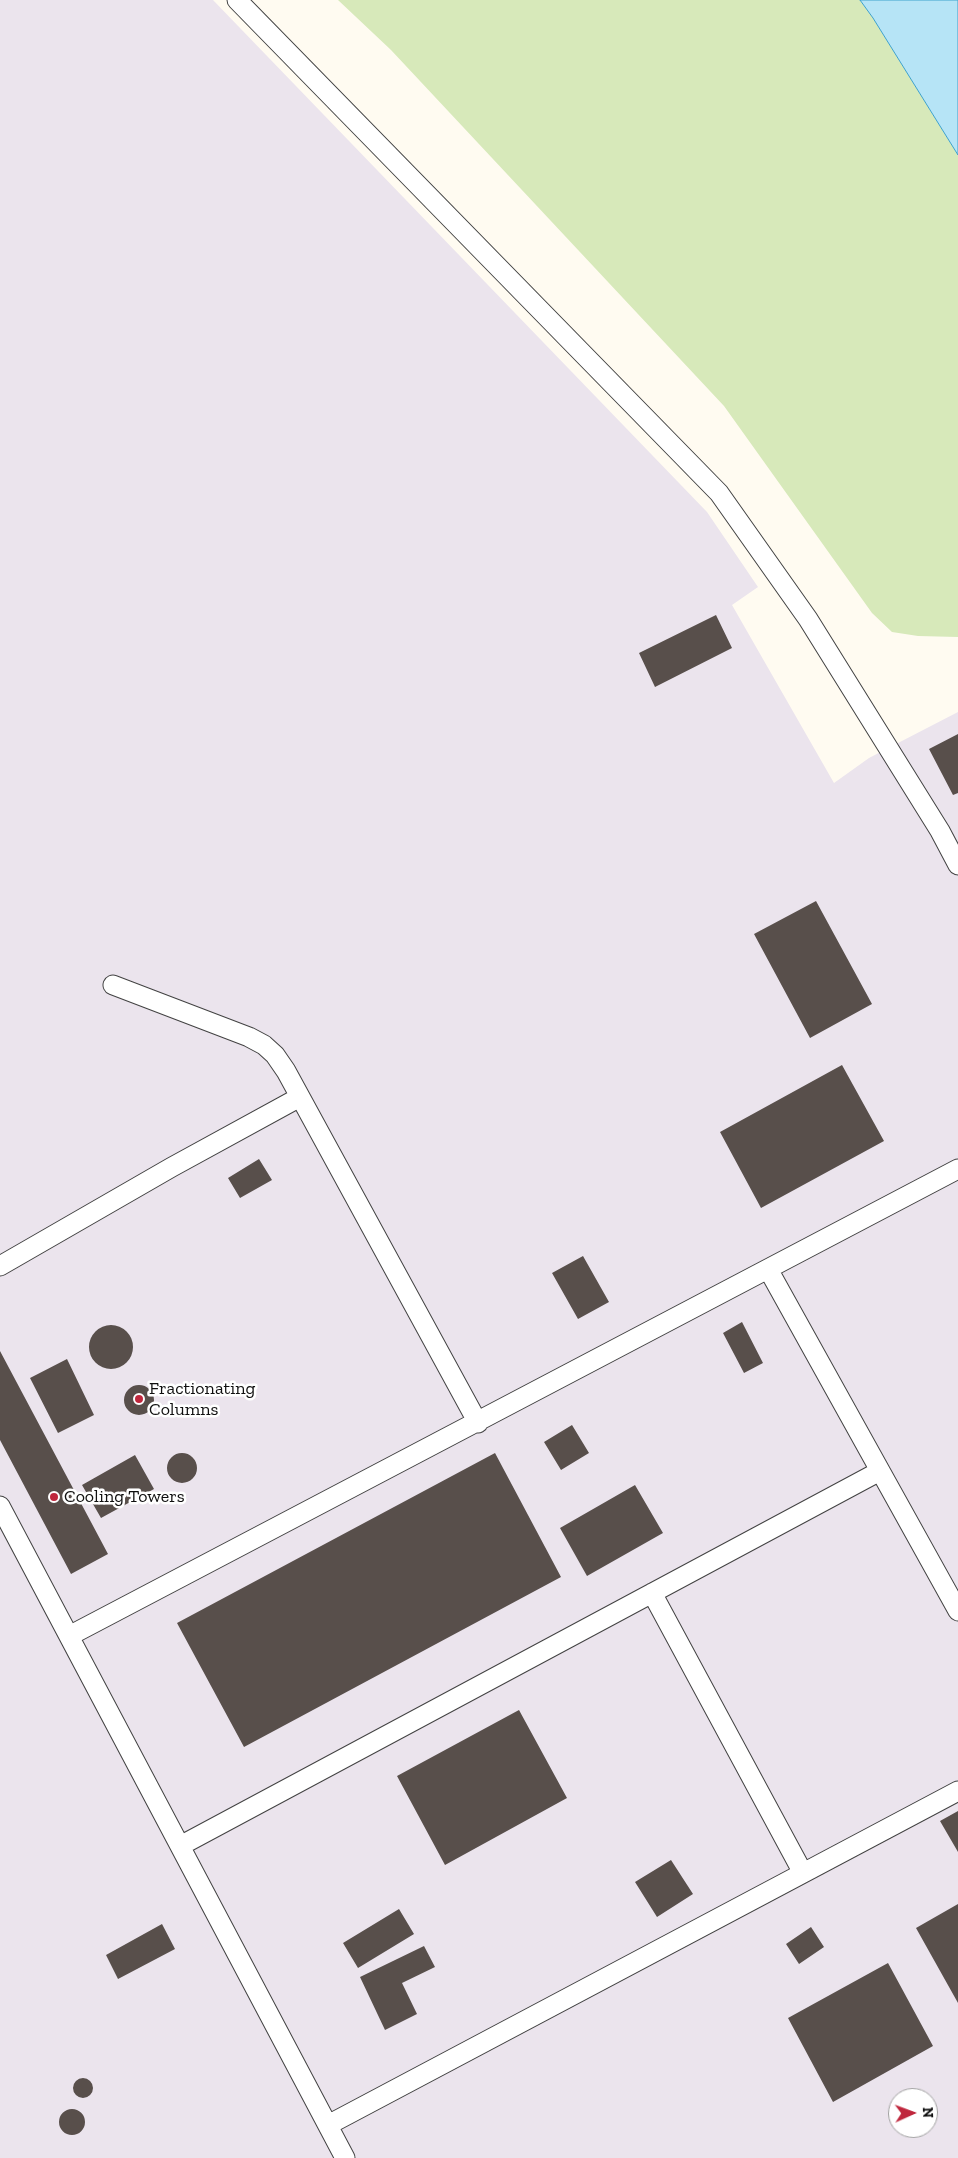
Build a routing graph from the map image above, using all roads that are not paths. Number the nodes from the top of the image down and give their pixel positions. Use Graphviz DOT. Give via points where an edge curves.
graph roads {
  1 [pos="237,0"];
  2 [pos="958,865"];
  3 [pos="113,985"];
  4 [pos="300,1097"];
  5 [pos="958,1169"];
  6 [pos="0,1266"];
  7 [pos="768,1269"];
  8 [pos="478,1423"];
  9 [pos="880,1471"];
  10 [pos="0,1507"];
  11 [pos="652,1593"];
  12 [pos="958,1611"];
  13 [pos="69,1636"];
  14 [pos="958,1791"];
  15 [pos="180,1846"];
  16 [pos="803,1873"];
  17 [pos="328,2125"];
  18 [pos="345,2158"];
  1 -- 2 [label="lane" via="719,493 808,619"];
  3 -- 4 [label="lane" via="264,1045 281,1063"];
  4 -- 6 [label="lane"];
  4 -- 8 [label="lane"];
  5 -- 7 [label="lane"];
  7 -- 8 [label="lane"];
  7 -- 9 [label="lane"];
  8 -- 13 [label="lane"];
  9 -- 11 [label="lane"];
  9 -- 12 [label="lane"];
  10 -- 13 [label="lane"];
  11 -- 15 [label="lane"];
  11 -- 16 [label="lane"];
  13 -- 15 [label="lane"];
  14 -- 16 [label="lane"];
  15 -- 17 [label="lane"];
  16 -- 17 [label="lane"];
  17 -- 18 [label="lane"];
}
